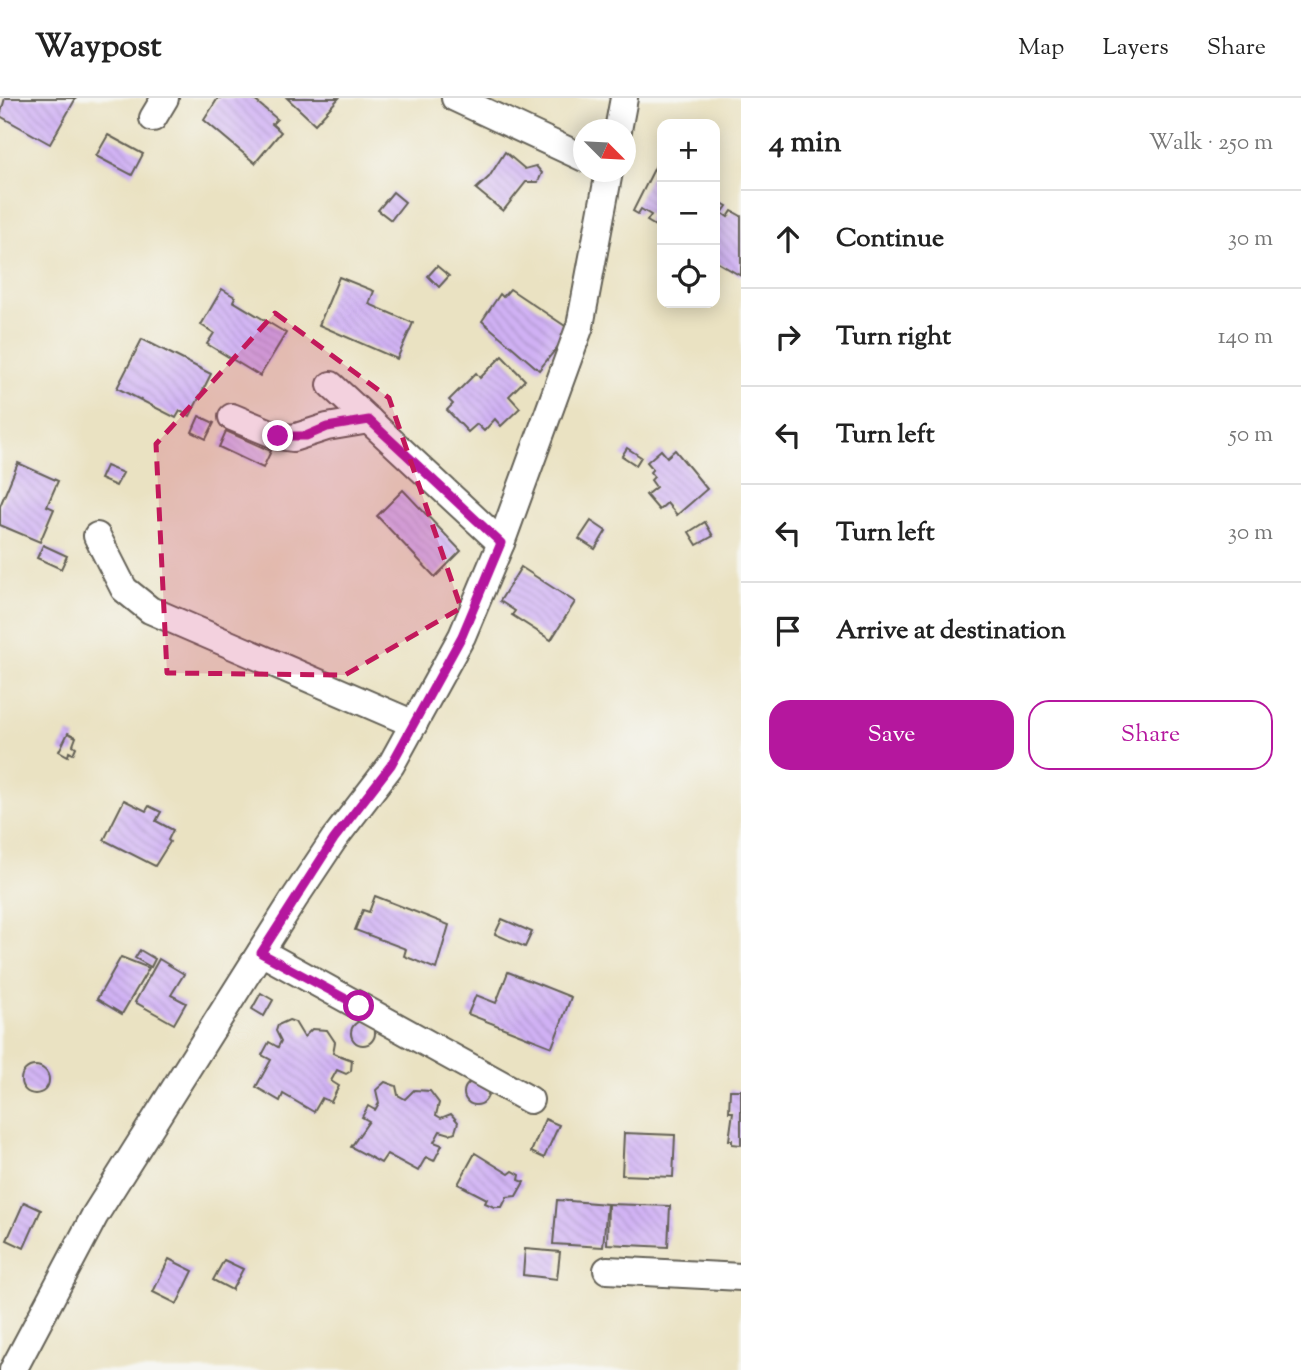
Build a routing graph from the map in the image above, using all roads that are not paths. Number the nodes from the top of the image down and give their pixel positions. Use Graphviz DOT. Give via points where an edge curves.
graph roads {
  1 [pos="455,98"];
  2 [pos="624,98"];
  3 [pos="620,119"];
  4 [pos="573,153"];
  5 [pos="608,182"];
  6 [pos="331,385"];
  7 [pos="232,417"];
  8 [pos="369,420"];
  9 [pos="97,536"];
  10 [pos="501,543"];
  11 [pos="414,724"];
  12 [pos="261,953"];
  13 [pos="530,1100"];
  14 [pos="607,1270"];
  15 [pos="741,1277"];
  16 [pos="13,1370"];
  1 -- 4 [label="street"];
  2 -- 3 [label="street"];
  5 -- 10 [label="street" via="580,326"];
  6 -- 8 [label="street"];
  7 -- 8 [label="street" via="293,438"];
  8 -- 10 [label="street"];
  9 -- 11 [label="street" via="124,589 150,610"];
  10 -- 11 [label="street" via="462,636"];
  11 -- 12 [label="street" via="391,765 334,839"];
  12 -- 13 [label="street"];
  12 -- 16 [label="street" via="95,1214"];
  14 -- 15 [label="street"];
}
